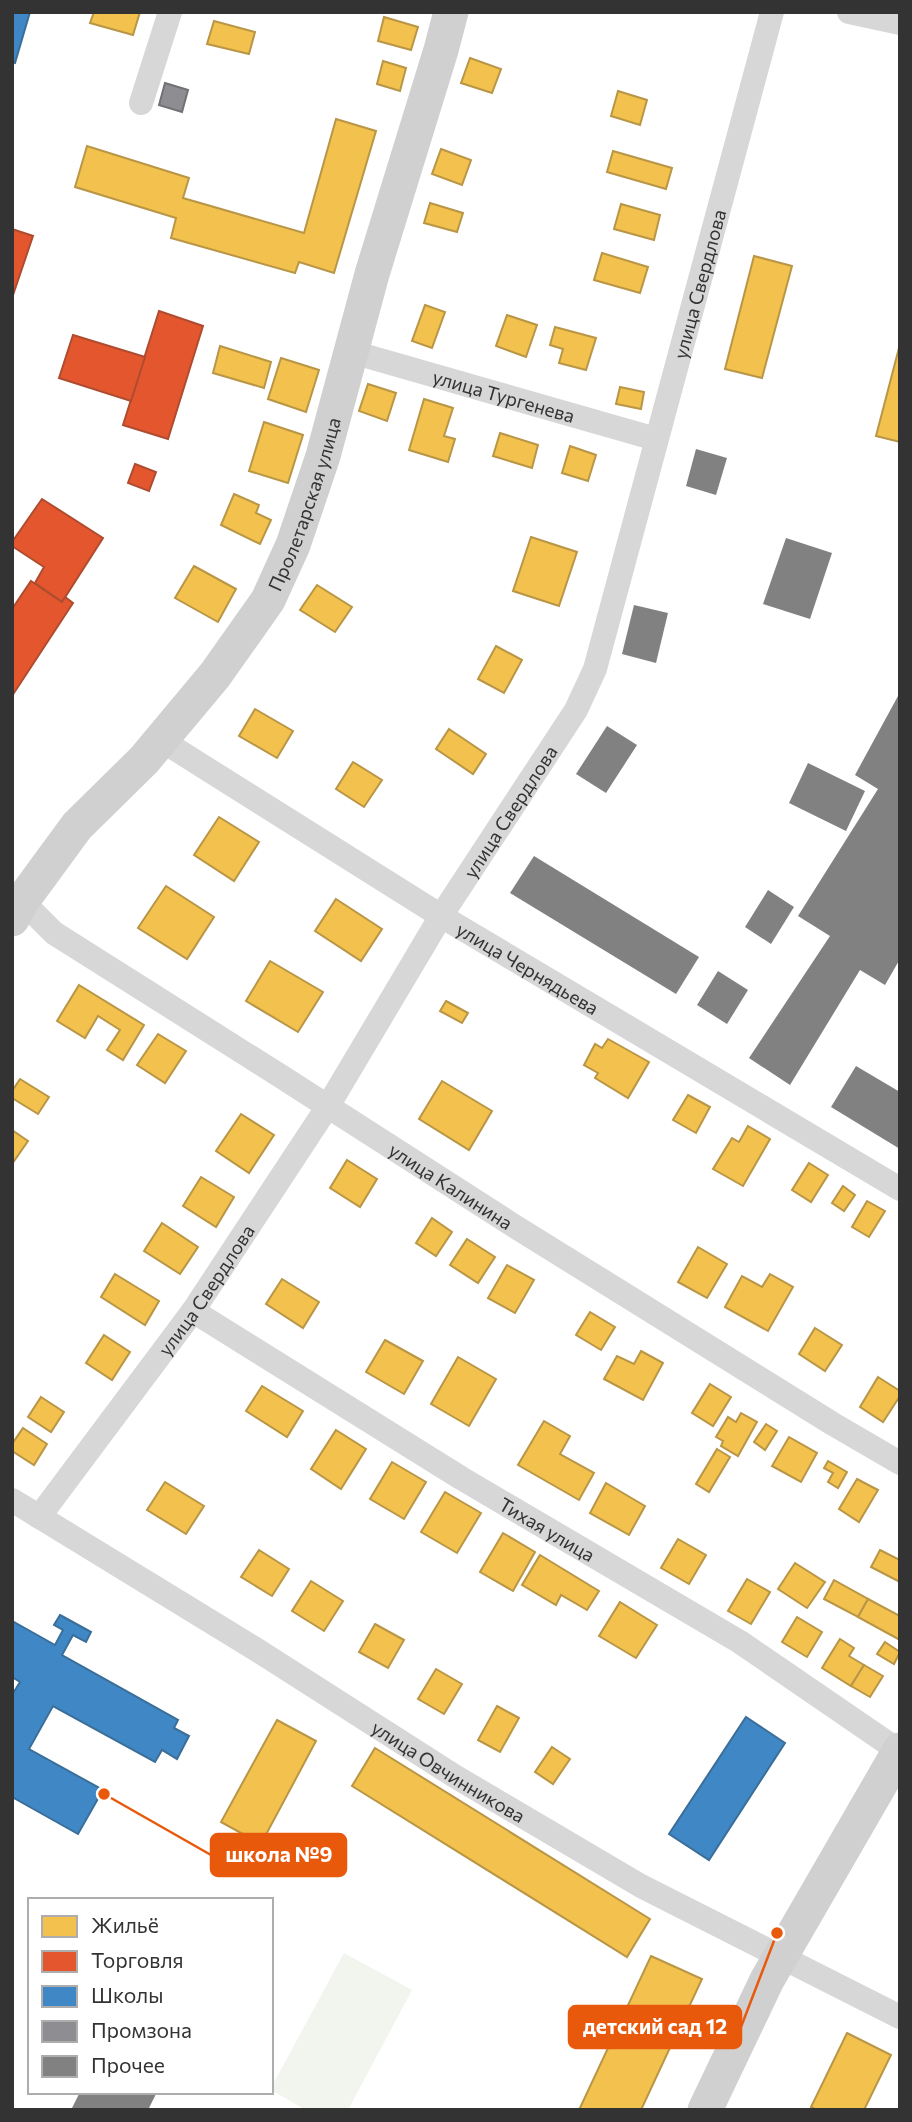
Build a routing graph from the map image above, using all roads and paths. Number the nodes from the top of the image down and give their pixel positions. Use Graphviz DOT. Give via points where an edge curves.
graph roads {
  1 [pos="170,12"];
  2 [pos="451,12"];
  3 [pos="772,12"];
  4 [pos="849,12"];
  5 [pos="900,23"];
  6 [pos="141,103"];
  7 [pos="352,352"];
  8 [pos="656,439"];
  9 [pos="161,740"];
  10 [pos="15,905"];
  11 [pos="441,916"];
  12 [pos="328,1105"];
  13 [pos="900,1189"];
  14 [pos="193,1311"];
  15 [pos="900,1463"];
  16 [pos="12,1500"];
  17 [pos="39,1517"];
  18 [pos="899,1751"];
  19 [pos="779,1957"];
  20 [pos="900,2017"];
  21 [pos="705,2110"];
  1 -- 6 [label="street"];
  2 -- 7 [label="street, Пролетарская улица"];
  3 -- 8 [label="street, улица Свердлова"];
  4 -- 5 [label="street"];
  7 -- 8 [label="street, улица Тургенева"];
  7 -- 9 [label="street, Пролетарская улица" via="302,520 268,600"];
  8 -- 11 [label="street, улица Свердлова" via="587,691"];
  9 -- 10 [label="street, Пролетарская улица" via="77,826"];
  9 -- 11 [label="street, улица Чернядьева"];
  10 -- 12 [label="street, улица Калинина"];
  11 -- 12 [label="street, улица Свердлова"];
  11 -- 13 [label="street, улица Чернядьева"];
  12 -- 14 [label="street, улица Свердлова"];
  12 -- 15 [label="street, улица Калинина" via="522,1232"];
  14 -- 17 [label="street, улица Свердлова"];
  14 -- 18 [label="street, Тихая улица" via="461,1478 740,1642"];
  16 -- 17 [label="street, улица Овчинникова"];
  17 -- 19 [label="street, улица Овчинникова" via="456,1777 641,1886"];
  18 -- 19 [label="street"];
  19 -- 20 [label="street, улица Овчинникова"];
  19 -- 21 [label="street"];
}
